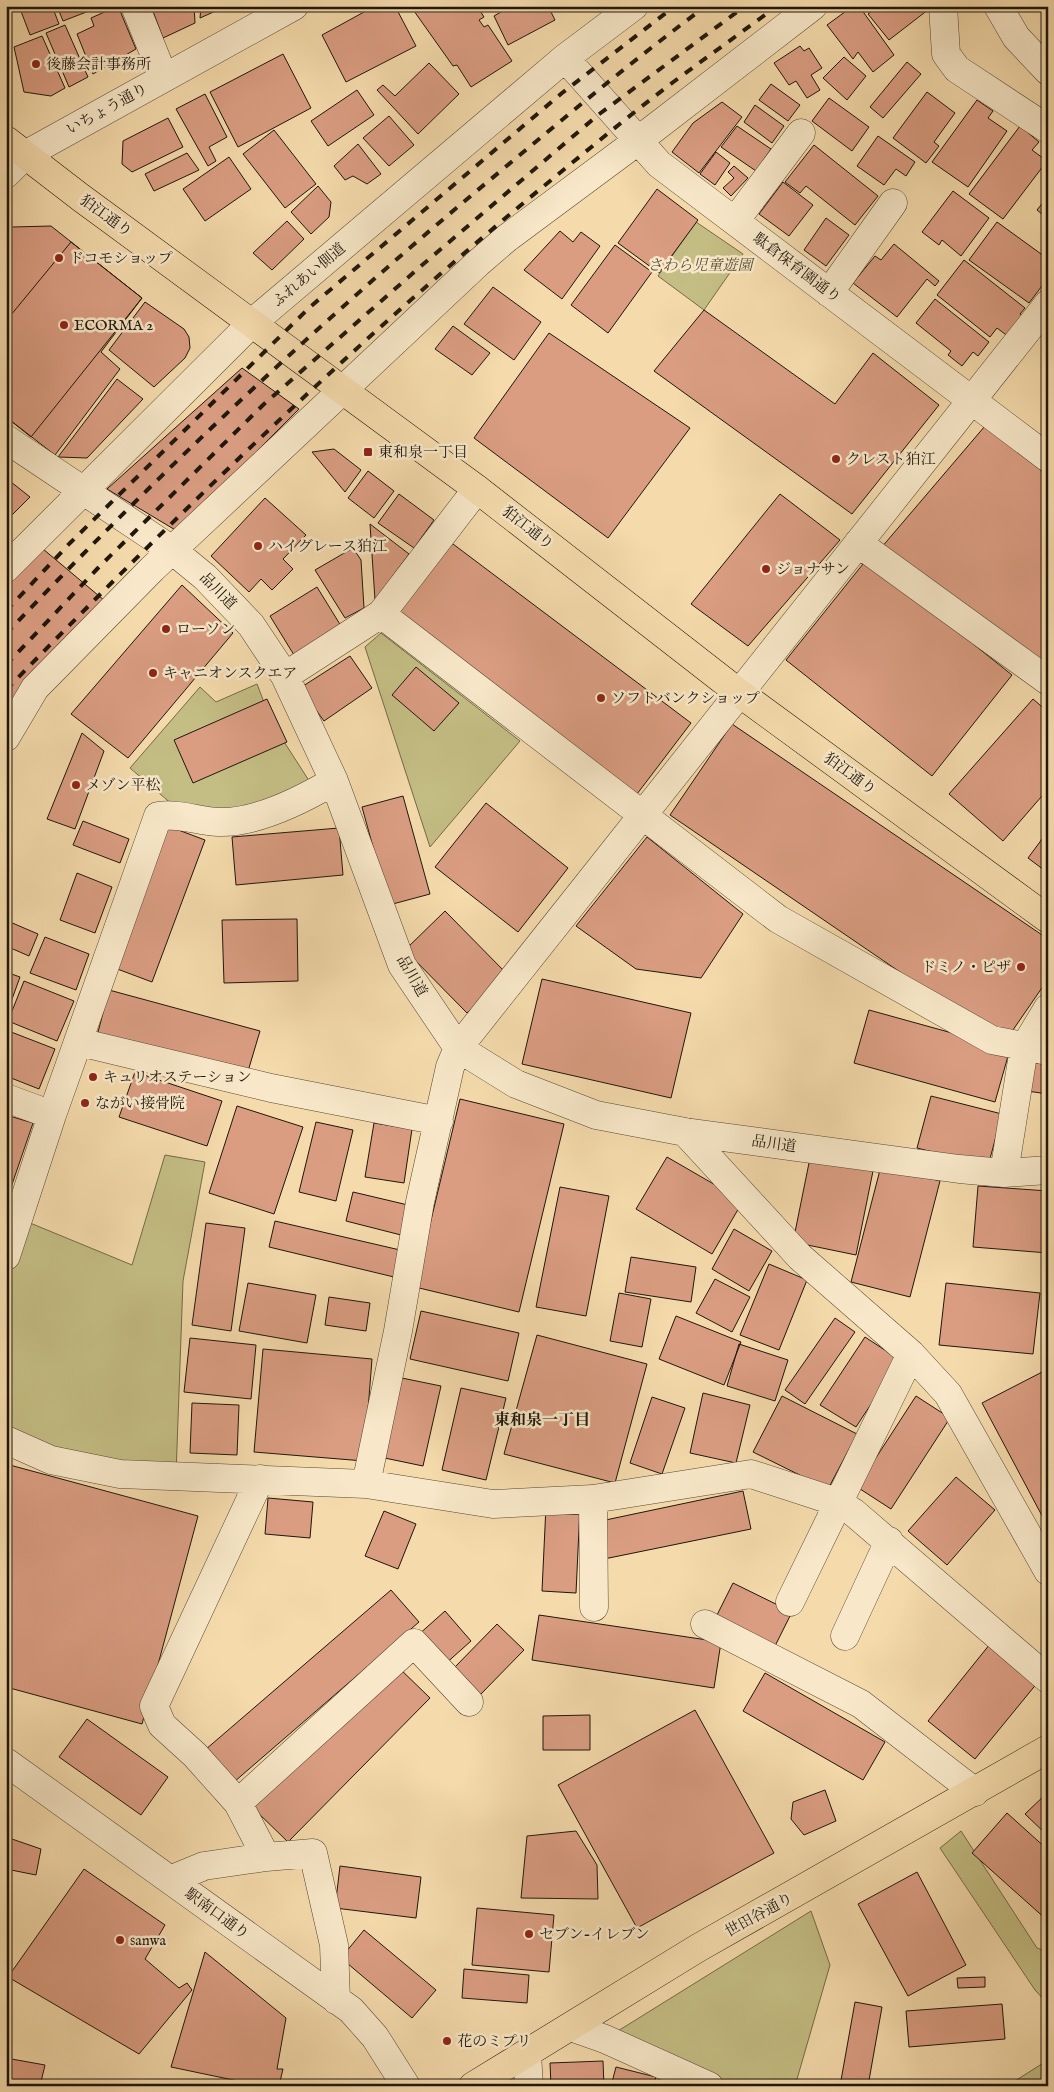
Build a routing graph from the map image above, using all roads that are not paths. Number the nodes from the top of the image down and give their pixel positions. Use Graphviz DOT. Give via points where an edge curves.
graph roads {
  1 [pos="135,6"];
  2 [pos="294,6"];
  3 [pos="634,6"];
  4 [pos="813,6"];
  5 [pos="943,6"];
  6 [pos="998,6"];
  7 [pos="271,13"];
  8 [pos="565,58"];
  9 [pos="1048,71"];
  10 [pos="164,78"];
  11 [pos="1048,129"];
  12 [pos="801,133"];
  13 [pos="639,140"];
  14 [pos="12,156"];
  15 [pos="893,203"];
  16 [pos="735,221"];
  17 [pos="829,292"];
  18 [pos="1048,304"];
  19 [pos="252,323"];
  20 [pos="342,391"];
  21 [pos="972,401"];
  22 [pos="6,439"];
  23 [pos="1048,458"];
  24 [pos="476,489"];
  25 [pos="83,492"];
  26 [pos="858,543"];
  27 [pos="172,550"];
  28 [pos="6,568"];
  29 [pos="381,614"];
  30 [pos="285,676"];
  31 [pos="1048,681"];
  32 [pos="738,692"];
  33 [pos="6,737"];
  34 [pos="334,781"];
  35 [pos="641,815"];
  36 [pos="1048,919"];
  37 [pos="1048,1008"];
  38 [pos="79,1042"];
  39 [pos="458,1048"];
  40 [pos="1036,1050"];
  41 [pos="6,1098"];
  42 [pos="52,1115"];
  43 [pos="439,1121"];
  44 [pos="685,1132"];
  45 [pos="1048,1170"];
  46 [pos="1004,1173"];
  47 [pos="12,1215"];
  48 [pos="6,1256"];
  49 [pos="911,1354"];
  50 [pos="6,1440"];
  51 [pos="260,1479"];
  52 [pos="366,1484"];
  53 [pos="593,1499"];
  54 [pos="837,1502"];
  55 [pos="889,1541"];
  56 [pos="1048,1571"];
  57 [pos="790,1602"];
  58 [pos="594,1607"];
  59 [pos="705,1624"];
  60 [pos="845,1636"];
  61 [pos="1048,1679"];
  62 [pos="469,1702"];
  63 [pos="1048,1749"];
  64 [pos="6,1762"];
  65 [pos="974,1792"];
  66 [pos="238,1803"];
  67 [pos="266,1857"];
  68 [pos="170,1880"];
  69 [pos="336,2000"];
  70 [pos="571,2027"];
  71 [pos="527,2054"];
  72 [pos="406,2086"];
  73 [pos="473,2086"];
  74 [pos="528,2086"];
  75 [pos="709,2086"];
  1 -- 10 [label="street"];
  2 -- 7 [label="street, いちょう通り"];
  3 -- 8 [label="street, ふれあい側道"];
  4 -- 13 [label="street"];
  5 -- 11 [label="street" via="946,54 957,69"];
  6 -- 9 [label="street" via="1016,37"];
  7 -- 10 [label="street, いちょう通り"];
  8 -- 13 [label="street, 駄倉保育園通り"];
  8 -- 19 [label="street, ふれあい側道"];
  10 -- 14 [label="street, いちょう通り"];
  12 -- 16 [label="street"];
  13 -- 16 [label="street, 駄倉保育園通り" via="659,164"];
  13 -- 20 [label="street" via="507,238"];
  14 -- 19 [label="main road, 狛江通り"];
  15 -- 17 [label="street"];
  16 -- 17 [label="street, 駄倉保育園通り"];
  17 -- 21 [label="street, 駄倉保育園通り"];
  18 -- 21 [label="street"];
  19 -- 20 [label="main road, 狛江通り"];
  19 -- 25 [label="street, ふれあい側道"];
  20 -- 24 [label="main road, 狛江通り"];
  20 -- 27 [label="street"];
  21 -- 23 [label="street, 駄倉保育園通り"];
  21 -- 26 [label="street"];
  22 -- 25 [label="street, 品川道"];
  24 -- 29 [label="street"];
  24 -- 32 [label="main road, 狛江通り"];
  25 -- 27 [label="street, 品川道"];
  25 -- 28 [label="street, ふれあい側道"];
  26 -- 31 [label="street"];
  26 -- 32 [label="street"];
  27 -- 30 [label="street, 品川道" via="205,577 251,624"];
  27 -- 33 [label="street" via="35,688"];
  29 -- 30 [label="street"];
  29 -- 35 [label="street"];
  30 -- 34 [label="street, 品川道"];
  32 -- 35 [label="street"];
  32 -- 36 [label="main road, 狛江通り"];
  34 -- 38 [label="street" via="301,800 241,819 219,822 168,814 158,816"];
  34 -- 39 [label="street, 品川道" via="402,965"];
  35 -- 39 [label="street"];
  35 -- 40 [label="street" via="778,918 992,1040"];
  37 -- 40 [label="street"];
  38 -- 42 [label="street"];
  38 -- 43 [label="street" via="271,1088"];
  39 -- 43 [label="street" via="450,1067"];
  39 -- 44 [label="street, 品川道" via="516,1084 596,1115"];
  40 -- 46 [label="street"];
  41 -- 42 [label="street"];
  42 -- 47 [label="street"];
  43 -- 52 [label="street" via="420,1202 398,1331"];
  44 -- 46 [label="street, 品川道"];
  44 -- 49 [label="street" via="800,1257"];
  45 -- 46 [label="street, 品川道"];
  47 -- 48 [label="street"];
  49 -- 54 [label="street"];
  49 -- 56 [label="street" via="948,1394"];
  50 -- 51 [label="street" via="51,1460 120,1474"];
  51 -- 52 [label="street"];
  51 -- 66 [label="street" via="154,1706 162,1725 195,1755"];
  52 -- 53 [label="street" via="493,1504"];
  53 -- 54 [label="street" via="751,1474"];
  53 -- 58 [label="street"];
  54 -- 55 [label="street"];
  54 -- 57 [label="street"];
  55 -- 60 [label="street"];
  55 -- 61 [label="street"];
  59 -- 65 [label="street" via="861,1704"];
  62 -- 66 [label="street" via="414,1643"];
  63 -- 65 [label="main road, 世田谷通り"];
  64 -- 68 [label="street, 駅南口通り"];
  65 -- 70 [label="main road, 世田谷通り" via="698,1948"];
  66 -- 67 [label="street"];
  67 -- 68 [label="street" via="204,1866"];
  67 -- 69 [label="street" via="313,1854 334,1945"];
  68 -- 69 [label="street, 駅南口通り"];
  69 -- 72 [label="street, 駅南口通り" via="364,2023"];
  70 -- 71 [label="main road, 世田谷通り"];
  70 -- 75 [label="street"];
  71 -- 73 [label="main road, 世田谷通り"];
  71 -- 74 [label="street"];
}
